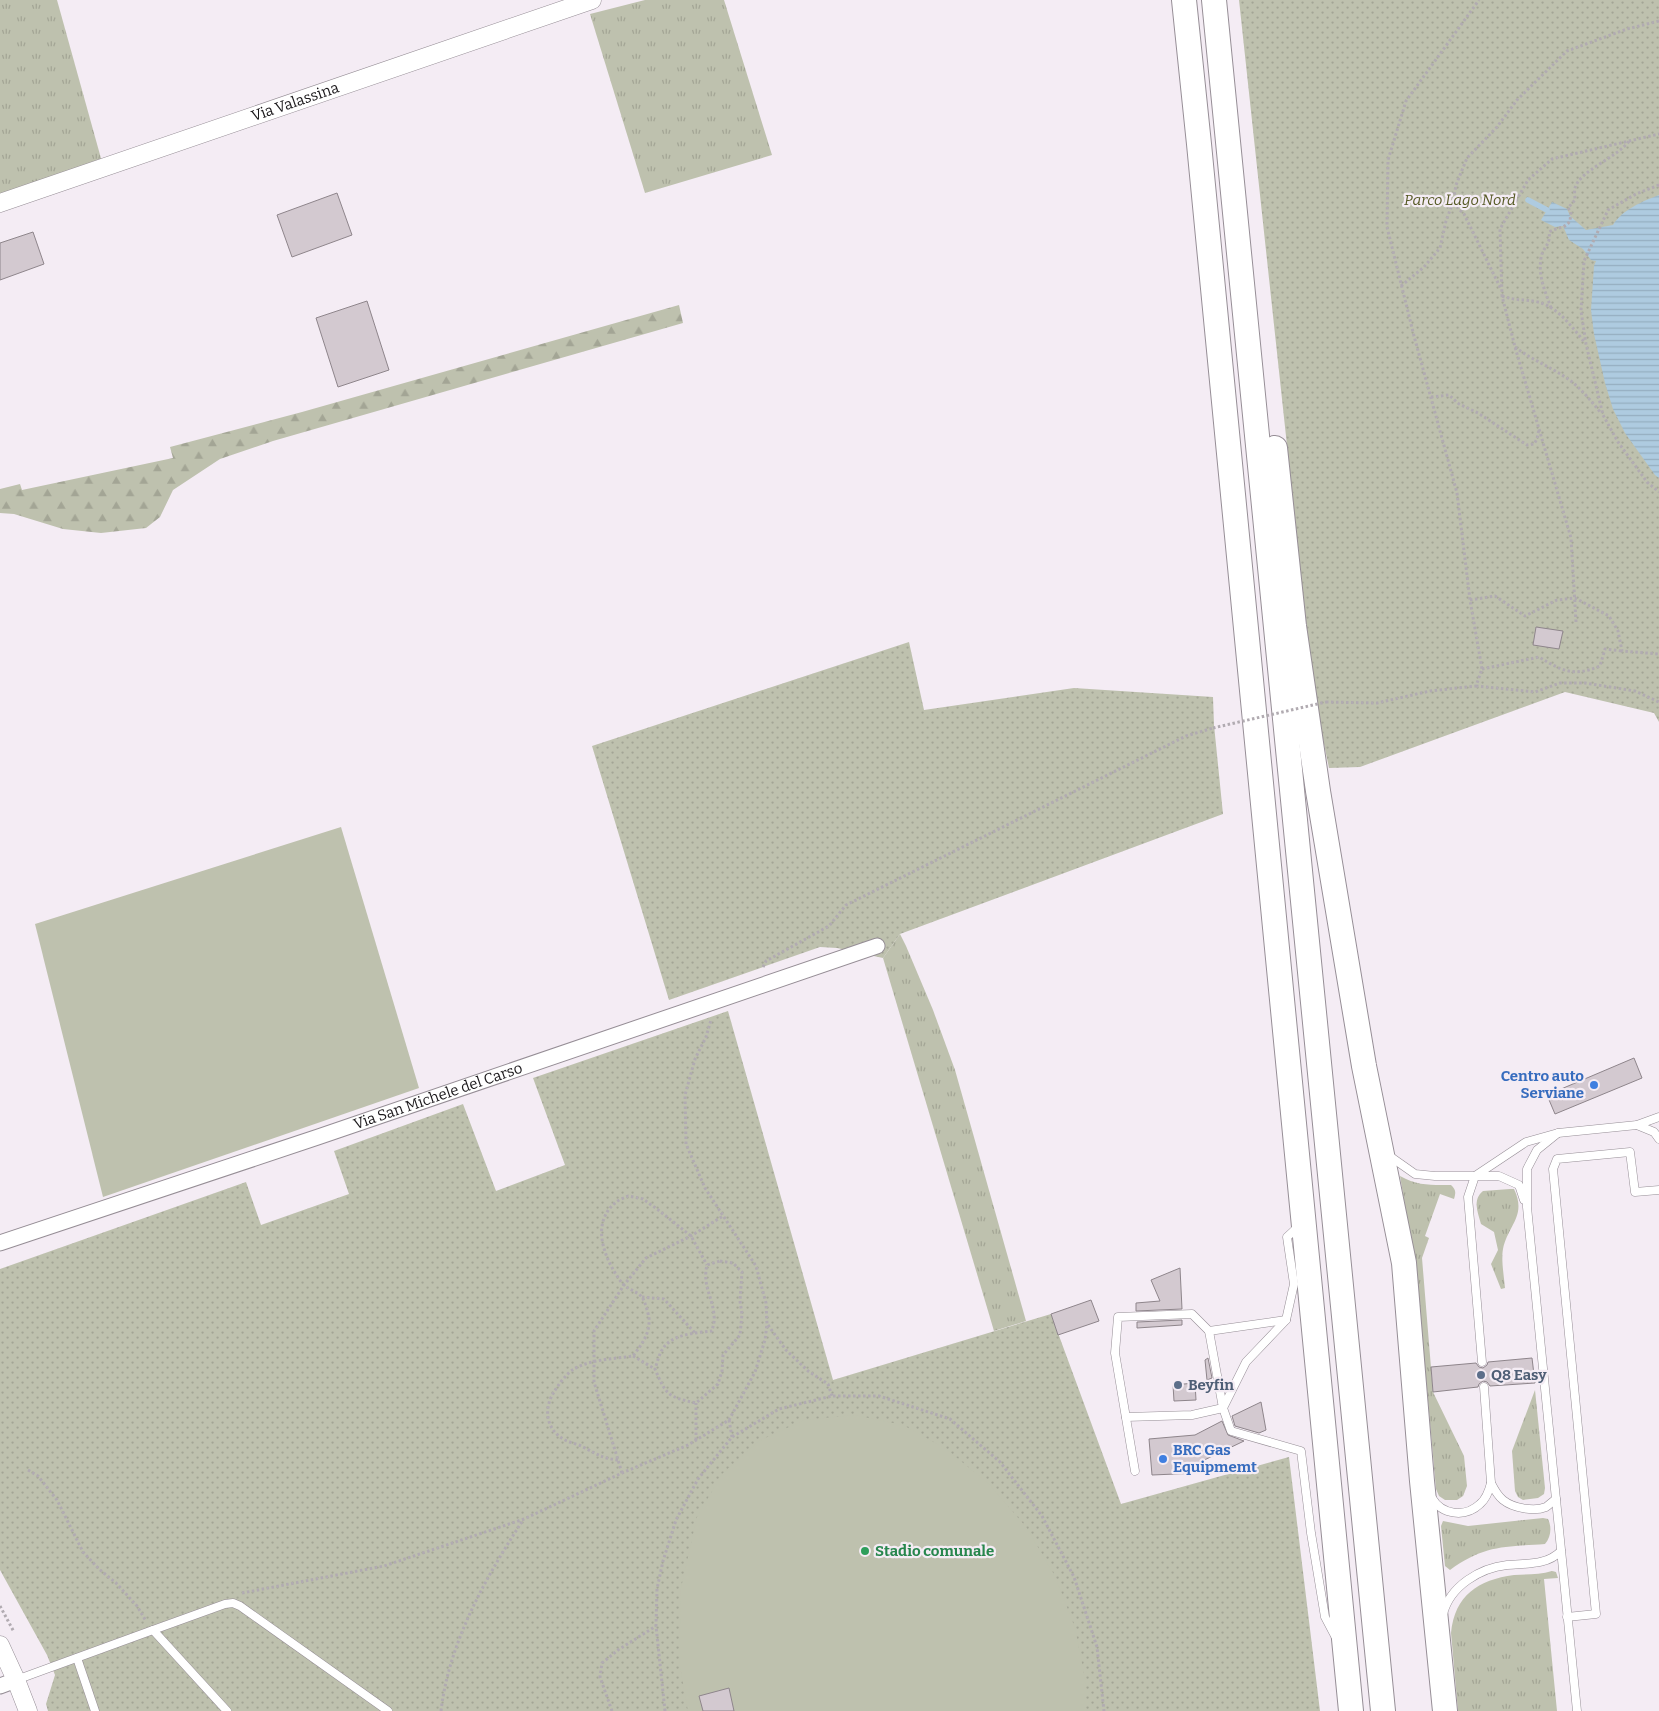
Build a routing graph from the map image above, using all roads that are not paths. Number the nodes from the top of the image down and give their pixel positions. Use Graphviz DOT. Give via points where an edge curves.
graph roads {
  1 [pos="592,0"];
  2 [pos="1184,0"];
  3 [pos="1214,0"];
  4 [pos="0,203"];
  5 [pos="1244,307"];
  6 [pos="877,946"];
  7 [pos="1659,1117"];
  8 [pos="1637,1125"];
  9 [pos="1558,1133"];
  10 [pos="1659,1139"];
  11 [pos="1381,1151"];
  12 [pos="1475,1176"];
  13 [pos="1659,1190"];
  14 [pos="1526,1207"];
  15 [pos="1303,1220"];
  16 [pos="0,1243"];
  17 [pos="1286,1320"];
  18 [pos="1208,1332"];
  19 [pos="1482,1362"];
  20 [pos="1484,1387"];
  21 [pos="1223,1408"];
  22 [pos="1126,1417"];
  23 [pos="1135,1471"];
  24 [pos="1422,1481"];
  25 [pos="1491,1484"];
  26 [pos="1556,1499"];
  27 [pos="1561,1551"];
  28 [pos="1567,1616"];
  29 [pos="150,1628"];
  30 [pos="1438,1638"];
  31 [pos="0,1645"];
  32 [pos="1346,1657"];
  33 [pos="76,1658"];
  34 [pos="8,1683"];
  35 [pos="28,1711"];
  36 [pos="94,1711"];
  37 [pos="227,1711"];
  38 [pos="388,1711"];
  39 [pos="1351,1711"];
  40 [pos="1382,1711"];
  41 [pos="1445,1711"];
  42 [pos="1577,1711"];
  1 -- 4 [label="street, Via Valassina"];
  2 -- 15 [label="highway"];
  3 -- 5 [label="highway"];
  5 -- 11 [label="highway" via="1260,328 1263,339 1294,626 1331,870"];
  5 -- 40 [label="highway"];
  6 -- 16 [label="street, Via San Michele del Carso"];
  7 -- 8 [label="lane"];
  8 -- 9 [label="lane"];
  8 -- 10 [label="lane" via="1654,1132"];
  9 -- 12 [label="lane" via="1526,1142"];
  9 -- 14 [label="lane" via="1537,1150 1526,1169"];
  11 -- 12 [label="lane" via="1415,1174"];
  11 -- 24 [label="highway" via="1404,1263"];
  12 -- 14 [label="lane" via="1499,1176 1519,1185"];
  12 -- 19 [label="lane" via="1468,1196"];
  13 -- 28 [label="lane" via="1635,1192 1630,1152 1557,1159 1553,1169 1596,1614"];
  14 -- 26 [label="lane"];
  15 -- 17 [label="lane" via="1288,1237 1294,1284"];
  15 -- 32 [label="highway"];
  17 -- 18 [label="lane"];
  17 -- 21 [label="lane" via="1246,1362"];
  18 -- 21 [label="lane"];
  18 -- 22 [label="lane" via="1192,1314 1118,1317 1115,1353"];
  20 -- 25 [label="lane"];
  21 -- 22 [label="lane" via="1192,1415"];
  21 -- 32 [label="lane" via="1231,1431 1301,1451 1325,1617"];
  22 -- 23 [label="lane"];
  24 -- 25 [label="lane" via="1436,1506 1452,1513 1466,1512 1480,1504"];
  24 -- 30 [label="highway"];
  25 -- 26 [label="lane" via="1503,1500 1515,1507 1546,1507"];
  26 -- 27 [label="lane"];
  27 -- 28 [label="lane"];
  27 -- 30 [label="lane" via="1542,1563 1504,1566 1478,1574 1457,1588 1444,1609"];
  28 -- 42 [label="lane"];
  29 -- 33 [label="lane"];
  29 -- 37 [label="lane"];
  29 -- 38 [label="lane" via="233,1603"];
  30 -- 41 [label="highway"];
  31 -- 34 [label="street"];
  32 -- 39 [label="highway"];
  33 -- 34 [label="lane"];
  33 -- 36 [label="lane"];
  34 -- 35 [label="street"];
}
